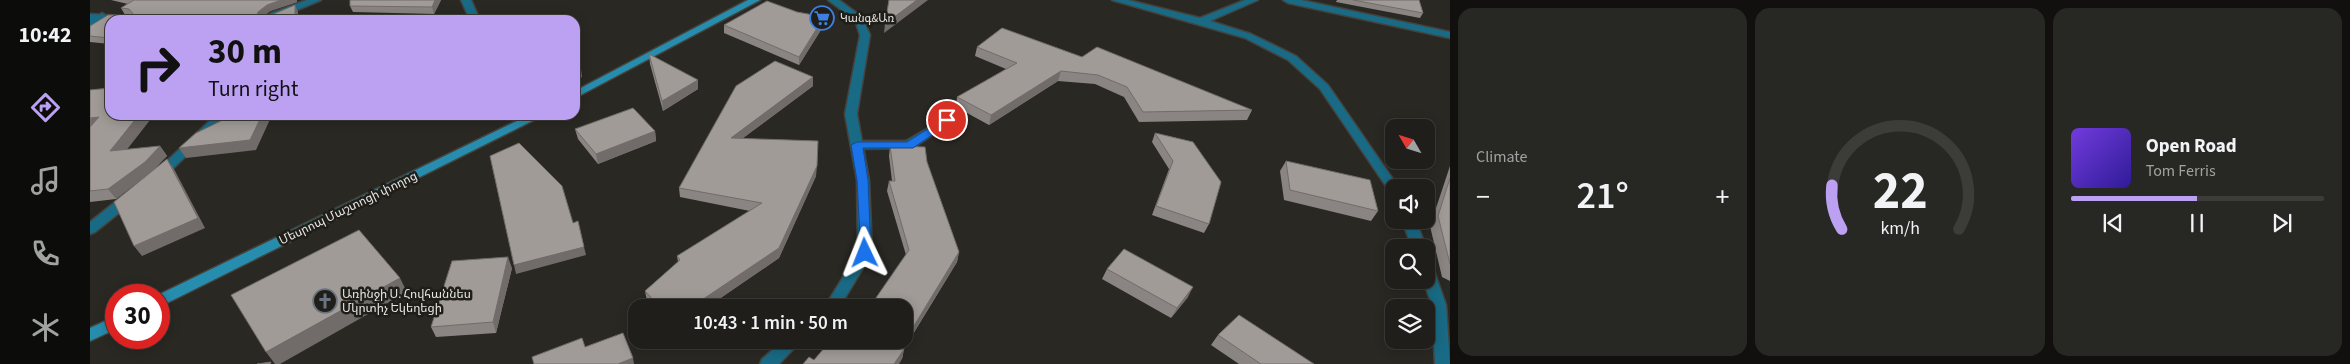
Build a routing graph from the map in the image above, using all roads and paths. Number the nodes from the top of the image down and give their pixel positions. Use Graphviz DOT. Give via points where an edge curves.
graph roads {
  1 [pos="316,0"];
  2 [pos="466,0"];
  3 [pos="755,0"];
  4 [pos="833,0"];
  5 [pos="1117,0"];
  6 [pos="1253,0"];
  7 [pos="1288,0"];
  8 [pos="274,15"];
  9 [pos="473,15"];
  10 [pos="102,16"];
  11 [pos="105,16"];
  12 [pos="90,17"];
  13 [pos="1201,21"];
  14 [pos="90,24"];
  15 [pos="1450,35"];
  16 [pos="580,92"];
  17 [pos="218,120"];
  18 [pos="522,120"];
  19 [pos="947,120"];
  20 [pos="857,145"];
  21 [pos="1388,179"];
  22 [pos="90,229"];
  23 [pos="1434,289"];
  24 [pos="170,296"];
  25 [pos="836,299"];
  26 [pos="105,328"];
  27 [pos="90,335"];
  28 [pos="784,349"];
  29 [pos="768,364"];
  30 [pos="1443,364"];
  1 -- 8 [label="street"];
  2 -- 9 [label="street"];
  3 -- 16 [label="street"];
  4 -- 20 [label="street" via="859,19 865,35 851,114"];
  5 -- 13 [label="street"];
  6 -- 13 [label="street"];
  7 -- 15 [label="street"];
  10 -- 11 [label="street"];
  10 -- 12 [label="street"];
  10 -- 14 [label="street"];
  13 -- 21 [label="street" via="1248,36 1292,58 1324,88"];
  17 -- 22 [label="street" via="146,185"];
  18 -- 24 [label="street, Մեսրոպ Մաշտոցի փողոց"];
  19 -- 20 [label="street" via="909,145"];
  20 -- 25 [label="street" via="863,180 865,253"];
  23 -- 30 [label="street" via="1440,305"];
  26 -- 27 [label="street"];
  28 -- 29 [label="street"];
}
